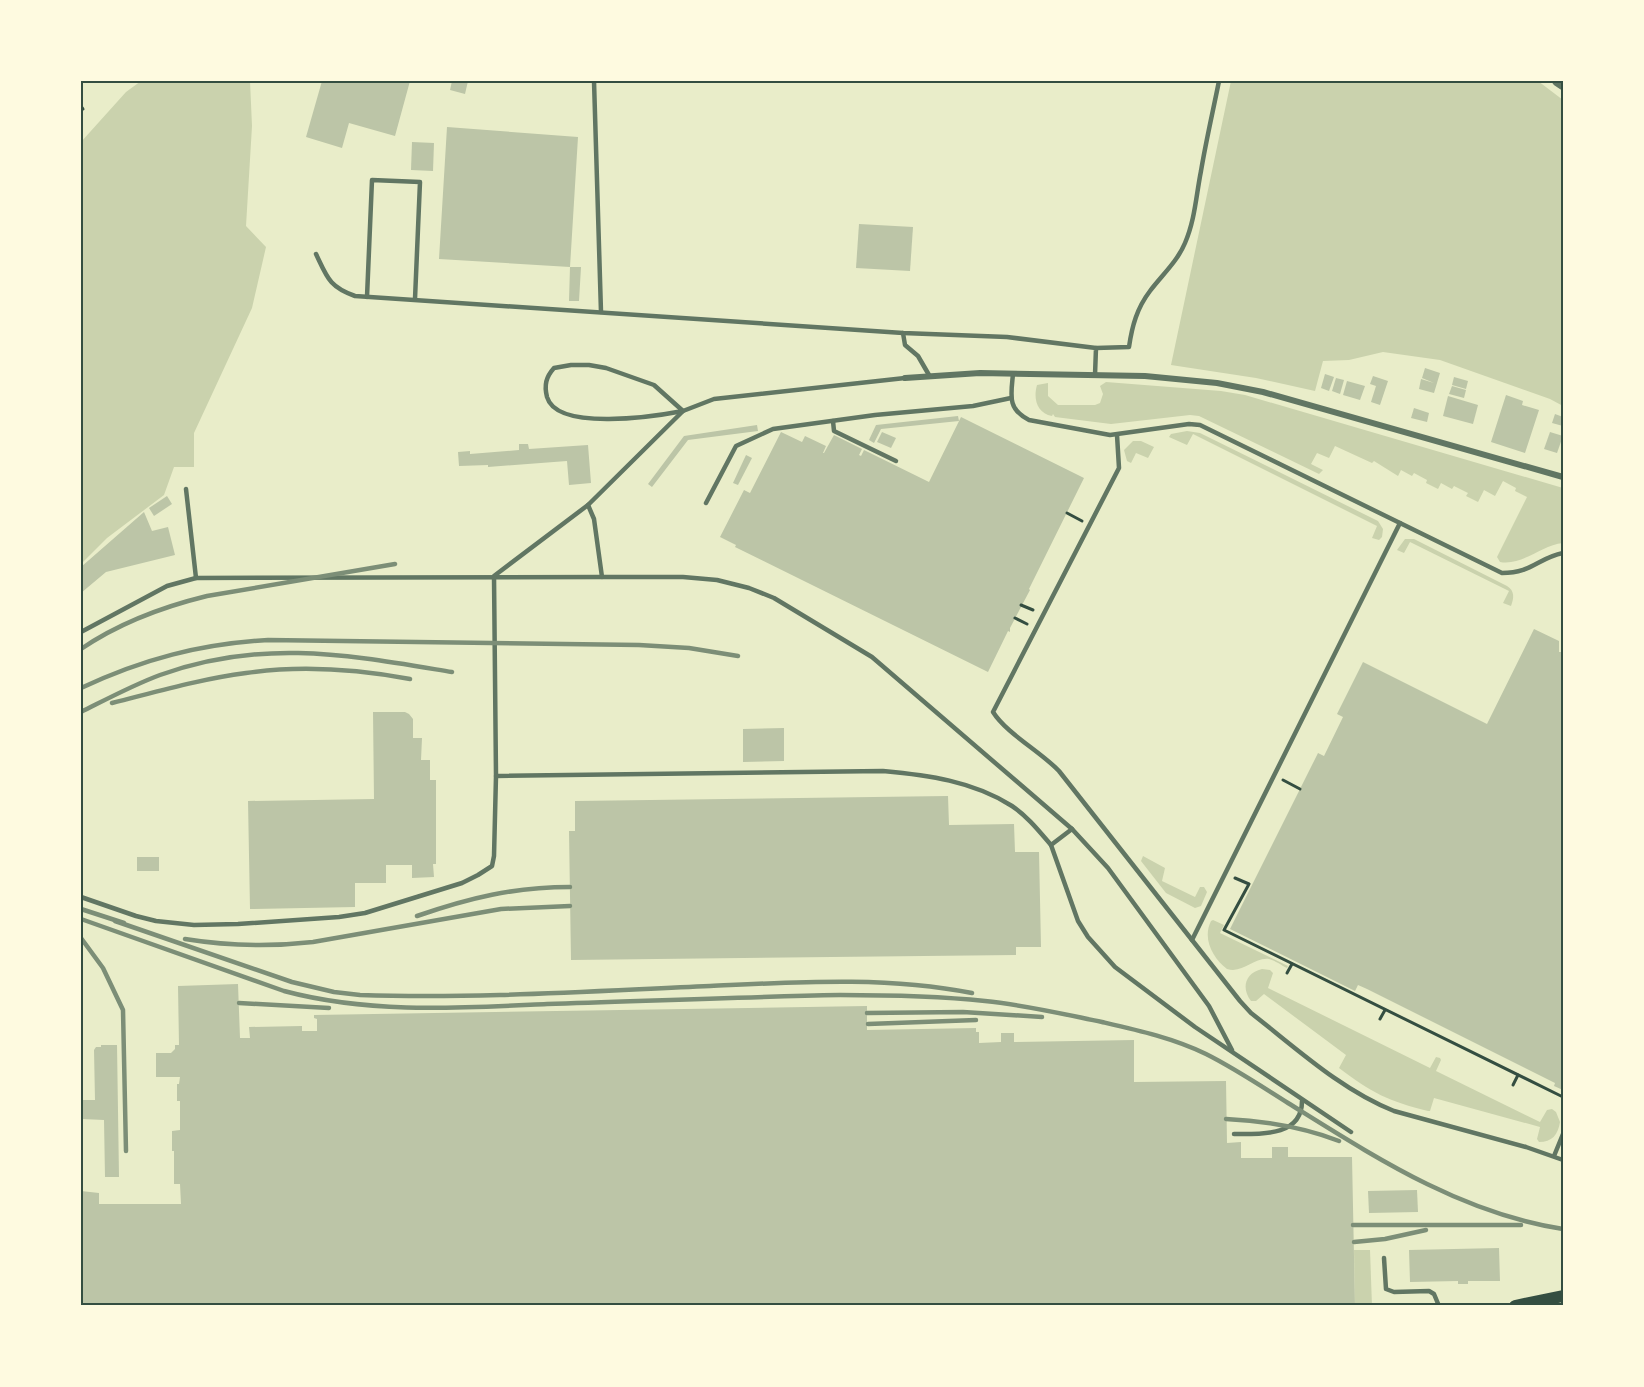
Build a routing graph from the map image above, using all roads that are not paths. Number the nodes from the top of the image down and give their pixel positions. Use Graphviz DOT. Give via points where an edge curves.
graph roads {
  1 [pos="594,81"];
  2 [pos="1219,81"];
  3 [pos="1557,81"];
  4 [pos="1563,85"];
  5 [pos="316,254"];
  6 [pos="367,297"];
  7 [pos="415,299"];
  8 [pos="601,312"];
  9 [pos="903,333"];
  10 [pos="1096,348"];
  11 [pos="1013,374"];
  12 [pos="929,375"];
  13 [pos="1095,375"];
  14 [pos="905,378"];
  15 [pos="1011,398"];
  16 [pos="683,411"];
  17 [pos="833,421"];
  18 [pos="1118,435"];
  19 [pos="896,461"];
  20 [pos="1563,477"];
  21 [pos="186,489"];
  22 [pos="706,503"];
  23 [pos="588,505"];
  24 [pos="1400,523"];
  25 [pos="1563,553"];
  26 [pos="494,576"];
  27 [pos="602,577"];
  28 [pos="196,578"];
  29 [pos="81,632"];
  30 [pos="496,776"];
  31 [pos="1072,829"];
  32 [pos="1052,845"];
  33 [pos="81,897"];
  34 [pos="1192,940"];
  35 [pos="1233,1052"];
  36 [pos="1302,1101"];
  37 [pos="1352,1132"];
  38 [pos="1234,1134"];
  39 [pos="1563,1134"];
  40 [pos="1554,1156"];
  41 [pos="1563,1160"];
  42 [pos="1384,1258"];
  43 [pos="1563,1296"];
  44 [pos="1439,1306"];
  45 [pos="1515,1306"];
  1 -- 8 [label="lane"];
  2 -- 10 [label="lane" via="1185,243 1142,304 1133,322 1130,347"];
  3 -- 4 [label="street"];
  5 -- 6 [label="lane" via="329,280 339,290"];
  6 -- 7 [label="lane"];
  6 -- 7 [label="lane" via="372,180 420,182"];
  7 -- 8 [label="lane"];
  8 -- 9 [label="lane"];
  9 -- 10 [label="lane" via="1006,336"];
  9 -- 12 [label="lane" via="905,345 918,356"];
  10 -- 13 [label="lane"];
  11 -- 12 [label="street"];
  11 -- 13 [label="street"];
  11 -- 15 [label="lane"];
  12 -- 14 [label="street"];
  13 -- 20 [label="street" via="1217,383 1263,392"];
  14 -- 16 [label="lane" via="714,399"];
  15 -- 17 [label="lane" via="973,406"];
  15 -- 18 [label="lane" via="1017,412 1029,420"];
  16 -- 16 [label="lane" via="654,386 606,368 571,365 554,368 546,377 548,402 563,413 624,419"];
  16 -- 23 [label="lane"];
  17 -- 19 [label="lane" via="834,431"];
  17 -- 22 [label="lane" via="773,429 736,446"];
  18 -- 24 [label="lane" via="1200,425"];
  18 -- 34 [label="lane" via="1119,468 993,712 999,722 1059,771"];
  21 -- 28 [label="lane"];
  23 -- 26 [label="lane"];
  23 -- 27 [label="lane" via="594,519"];
  24 -- 25 [label="lane" via="1502,573 1526,571"];
  24 -- 34 [label="lane"];
  26 -- 27 [label="lane"];
  26 -- 28 [label="lane"];
  26 -- 30 [label="lane"];
  27 -- 31 [label="lane" via="717,580 774,598 872,657"];
  28 -- 29 [label="lane" via="167,586"];
  30 -- 32 [label="lane" via="883,771 927,775 976,787 1012,806"];
  30 -- 33 [label="lane" via="492,866 462,883 365,913 194,925 136,916"];
  31 -- 32 [label="lane"];
  31 -- 35 [label="lane" via="1108,868 1209,1006"];
  32 -- 35 [label="lane" via="1078,921 1102,953 1126,976"];
  34 -- 40 [label="lane" via="1251,1013 1363,1096 1394,1111"];
  35 -- 36 [label="lane"];
  36 -- 37 [label="lane"];
  36 -- 38 [label="lane" via="1302,1112 1291,1126 1266,1134"];
  39 -- 40 [label="lane"];
  40 -- 41 [label="lane"];
  42 -- 44 [label="lane" via="1386,1289 1429,1291"];
  43 -- 45 [label="main road"];
}
